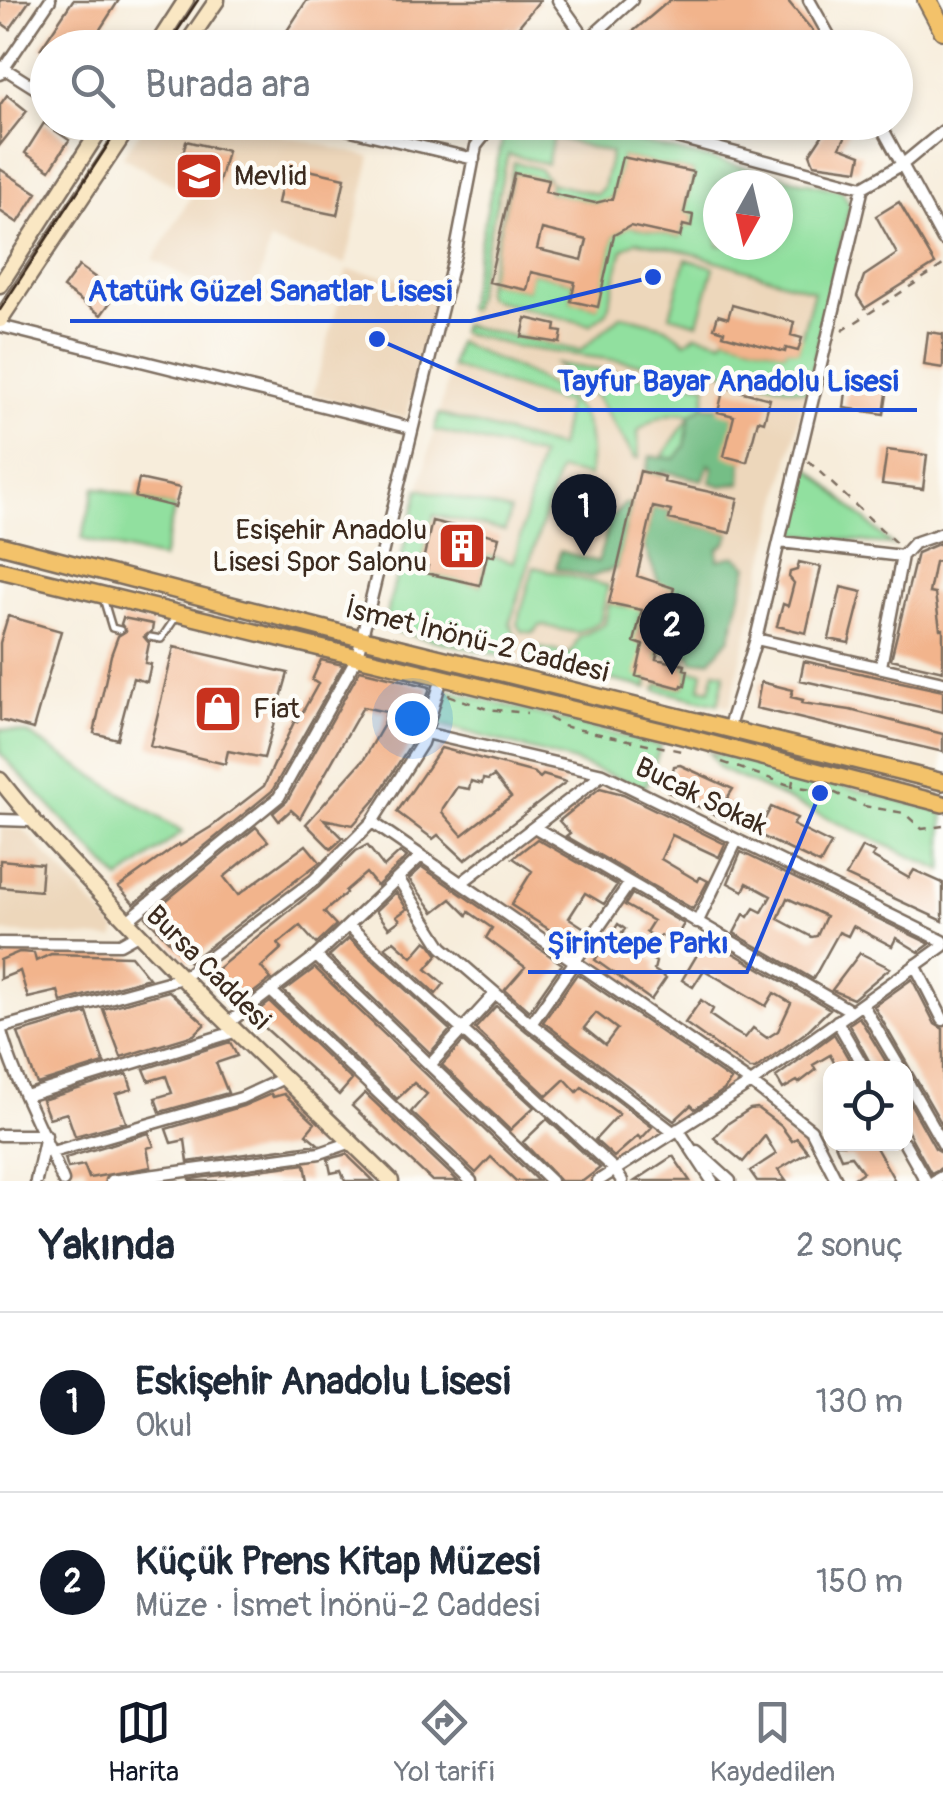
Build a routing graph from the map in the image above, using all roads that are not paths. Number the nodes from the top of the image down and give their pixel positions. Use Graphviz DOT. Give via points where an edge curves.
graph roads {
  1 [pos="50,0"];
  2 [pos="186,0"];
  3 [pos="217,0"];
  4 [pos="558,0"];
  5 [pos="632,0"];
  6 [pos="810,0"];
  7 [pos="927,0"];
  8 [pos="166,30"];
  9 [pos="196,30"];
  10 [pos="576,30"];
  11 [pos="599,30"];
  12 [pos="826,30"];
  13 [pos="943,30"];
  14 [pos="1,69"];
  15 [pos="30,86"];
  16 [pos="943,131"];
  17 [pos="88,140"];
  18 [pos="120,140"];
  19 [pos="393,140"];
  20 [pos="481,140"];
  21 [pos="688,140"];
  22 [pos="889,140"];
  23 [pos="474,159"];
  24 [pos="903,164"];
  25 [pos="864,187"];
  26 [pos="943,240"];
  27 [pos="0,285"];
  28 [pos="0,323"];
  29 [pos="411,428"];
  30 [pos="943,532"];
  31 [pos="781,542"];
  32 [pos="0,545"];
  33 [pos="904,554"];
  34 [pos="0,570"];
  35 [pos="102,595"];
  36 [pos="179,614"];
  37 [pos="120,630"];
  38 [pos="150,637"];
  39 [pos="360,638"];
  40 [pos="756,639"];
  41 [pos="357,657"];
  42 [pos="882,666"];
  43 [pos="943,682"];
  44 [pos="440,684"];
  45 [pos="728,730"];
  46 [pos="425,733"];
  47 [pos="603,774"];
  48 [pos="0,780"];
  49 [pos="943,782"];
  50 [pos="943,804"];
  51 [pos="0,820"];
  52 [pos="32,821"];
  53 [pos="372,822"];
  54 [pos="534,827"];
  55 [pos="736,840"];
  56 [pos="421,856"];
  57 [pos="398,878"];
  58 [pos="461,883"];
  59 [pos="630,884"];
  60 [pos="127,921"];
  61 [pos="696,922"];
  62 [pos="349,926"];
  63 [pos="138,934"];
  64 [pos="0,943"];
  65 [pos="943,943"];
  66 [pos="316,956"];
  67 [pos="576,962"];
  68 [pos="914,965"];
  69 [pos="182,978"];
  70 [pos="270,991"];
  71 [pos="495,994"];
  72 [pos="862,1004"];
  73 [pos="851,1012"];
  74 [pos="943,1020"];
  75 [pos="838,1022"];
  76 [pos="531,1024"];
  77 [pos="0,1028"];
  78 [pos="230,1028"];
  79 [pos="464,1029"];
  80 [pos="860,1061"];
  81 [pos="896,1061"];
  82 [pos="430,1065"];
  83 [pos="284,1078"];
  84 [pos="751,1083"];
  85 [pos="913,1091"];
  86 [pos="26,1096"];
  87 [pos="675,1131"];
  88 [pos="0,1135"];
  89 [pos="46,1135"];
  90 [pos="685,1140"];
  91 [pos="352,1142"];
  92 [pos="943,1144"];
  93 [pos="911,1151"];
  94 [pos="52,1152"];
  95 [pos="614,1169"];
  96 [pos="943,1176"];
  97 [pos="36,1181"];
  98 [pos="64,1181"];
  99 [pos="111,1181"];
  100 [pos="391,1181"];
  101 [pos="471,1181"];
  102 [pos="551,1181"];
  103 [pos="598,1181"];
  104 [pos="622,1181"];
  105 [pos="712,1181"];
  106 [pos="730,1181"];
  107 [pos="837,1181"];
  108 [pos="930,1181"];
  1 -- 14 [label="street"];
  2 -- 8 [label="main road"];
  3 -- 9 [label="main road"];
  4 -- 10 [label="street"];
  5 -- 11 [label="street"];
  6 -- 12 [label="street"];
  7 -- 13 [label="highway"];
  14 -- 15 [label="street"];
  16 -- 24 [label="street"];
  17 -- 27 [label="main road"];
  18 -- 28 [label="main road"];
  19 -- 23 [label="street"];
  20 -- 23 [label="street"];
  21 -- 25 [label="street"];
  22 -- 24 [label="street"];
  23 -- 29 [label="street"];
  24 -- 25 [label="street"];
  24 -- 26 [label="street"];
  25 -- 31 [label="street"];
  28 -- 29 [label="street"];
  29 -- 39 [label="street"];
  30 -- 33 [label="street"];
  31 -- 33 [label="street"];
  31 -- 40 [label="street"];
  32 -- 39 [label="main road, İsmet İnönü-2 Caddesi"];
  33 -- 42 [label="street"];
  34 -- 35 [label="main road, İsmet İnönü-2 Caddesi"];
  35 -- 36 [label="main road, İsmet İnönü-2 Caddesi"];
  35 -- 37 [label="lane" via="112,628"];
  36 -- 38 [label="lane" via="160,639"];
  36 -- 41 [label="main road, İsmet İnönü-2 Caddesi"];
  39 -- 41 [label="street"];
  39 -- 45 [label="main road, İsmet İnönü-2 Caddesi"];
  40 -- 42 [label="street"];
  40 -- 45 [label="street"];
  41 -- 44 [label="main road, İsmet İnönü-2 Caddesi"];
  41 -- 60 [label="street" via="279,797"];
  42 -- 43 [label="street"];
  44 -- 46 [label="street"];
  44 -- 50 [label="main road, İsmet İnönü-2 Caddesi"];
  45 -- 49 [label="main road, İsmet İnönü-2 Caddesi"];
  46 -- 47 [label="street, Bucak Sokak"];
  46 -- 53 [label="street"];
  47 -- 54 [label="street"];
  47 -- 55 [label="street, Bucak Sokak"];
  48 -- 52 [label="main road, Bursa Caddesi"];
  51 -- 52 [label="street"];
  52 -- 60 [label="main road, Bursa Caddesi"];
  53 -- 56 [label="street"];
  53 -- 69 [label="street" via="314,880"];
  54 -- 58 [label="street"];
  54 -- 59 [label="street"];
  55 -- 61 [label="street"];
  55 -- 65 [label="street, Bucak Sokak"];
  56 -- 57 [label="street"];
  56 -- 58 [label="street"];
  57 -- 62 [label="street"];
  57 -- 71 [label="street" via="442,946"];
  58 -- 67 [label="street"];
  59 -- 61 [label="street"];
  59 -- 67 [label="street"];
  60 -- 63 [label="main road, Bursa Caddesi"];
  61 -- 73 [label="street"];
  62 -- 66 [label="street"];
  62 -- 79 [label="street"];
  63 -- 64 [label="street" via="120,944"];
  63 -- 69 [label="main road, Bursa Caddesi"];
  65 -- 68 [label="street"];
  66 -- 70 [label="street"];
  66 -- 82 [label="street"];
  67 -- 76 [label="street"];
  67 -- 84 [label="street"];
  68 -- 72 [label="street"];
  68 -- 74 [label="street"];
  69 -- 77 [label="street"];
  69 -- 78 [label="main road, Bursa Caddesi"];
  70 -- 78 [label="street"];
  70 -- 101 [label="street"];
  71 -- 76 [label="street"];
  71 -- 79 [label="street"];
  72 -- 73 [label="street"];
  72 -- 81 [label="street"];
  73 -- 75 [label="street"];
  75 -- 80 [label="street"];
  75 -- 84 [label="street"];
  76 -- 87 [label="street"];
  77 -- 86 [label="street"];
  78 -- 83 [label="main road, Bursa Caddesi"];
  78 -- 86 [label="street"];
  79 -- 82 [label="street"];
  79 -- 95 [label="street"];
  82 -- 102 [label="street"];
  83 -- 91 [label="main road, Bursa Caddesi"];
  83 -- 94 [label="street" via="241,1098"];
  84 -- 87 [label="street"];
  84 -- 107 [label="street" via="811,1130"];
  85 -- 92 [label="street"];
  86 -- 89 [label="street"];
  87 -- 90 [label="street"];
  87 -- 95 [label="street"];
  88 -- 89 [label="street"];
  89 -- 94 [label="street"];
  89 -- 97 [label="street"];
  90 -- 105 [label="street"];
  90 -- 106 [label="street"];
  91 -- 99 [label="street" via="320,1153"];
  91 -- 100 [label="main road, Bursa Caddesi"];
  93 -- 108 [label="street"];
  94 -- 98 [label="street"];
  95 -- 103 [label="street"];
  95 -- 104 [label="street"];
  96 -- 108 [label="street"];
}
